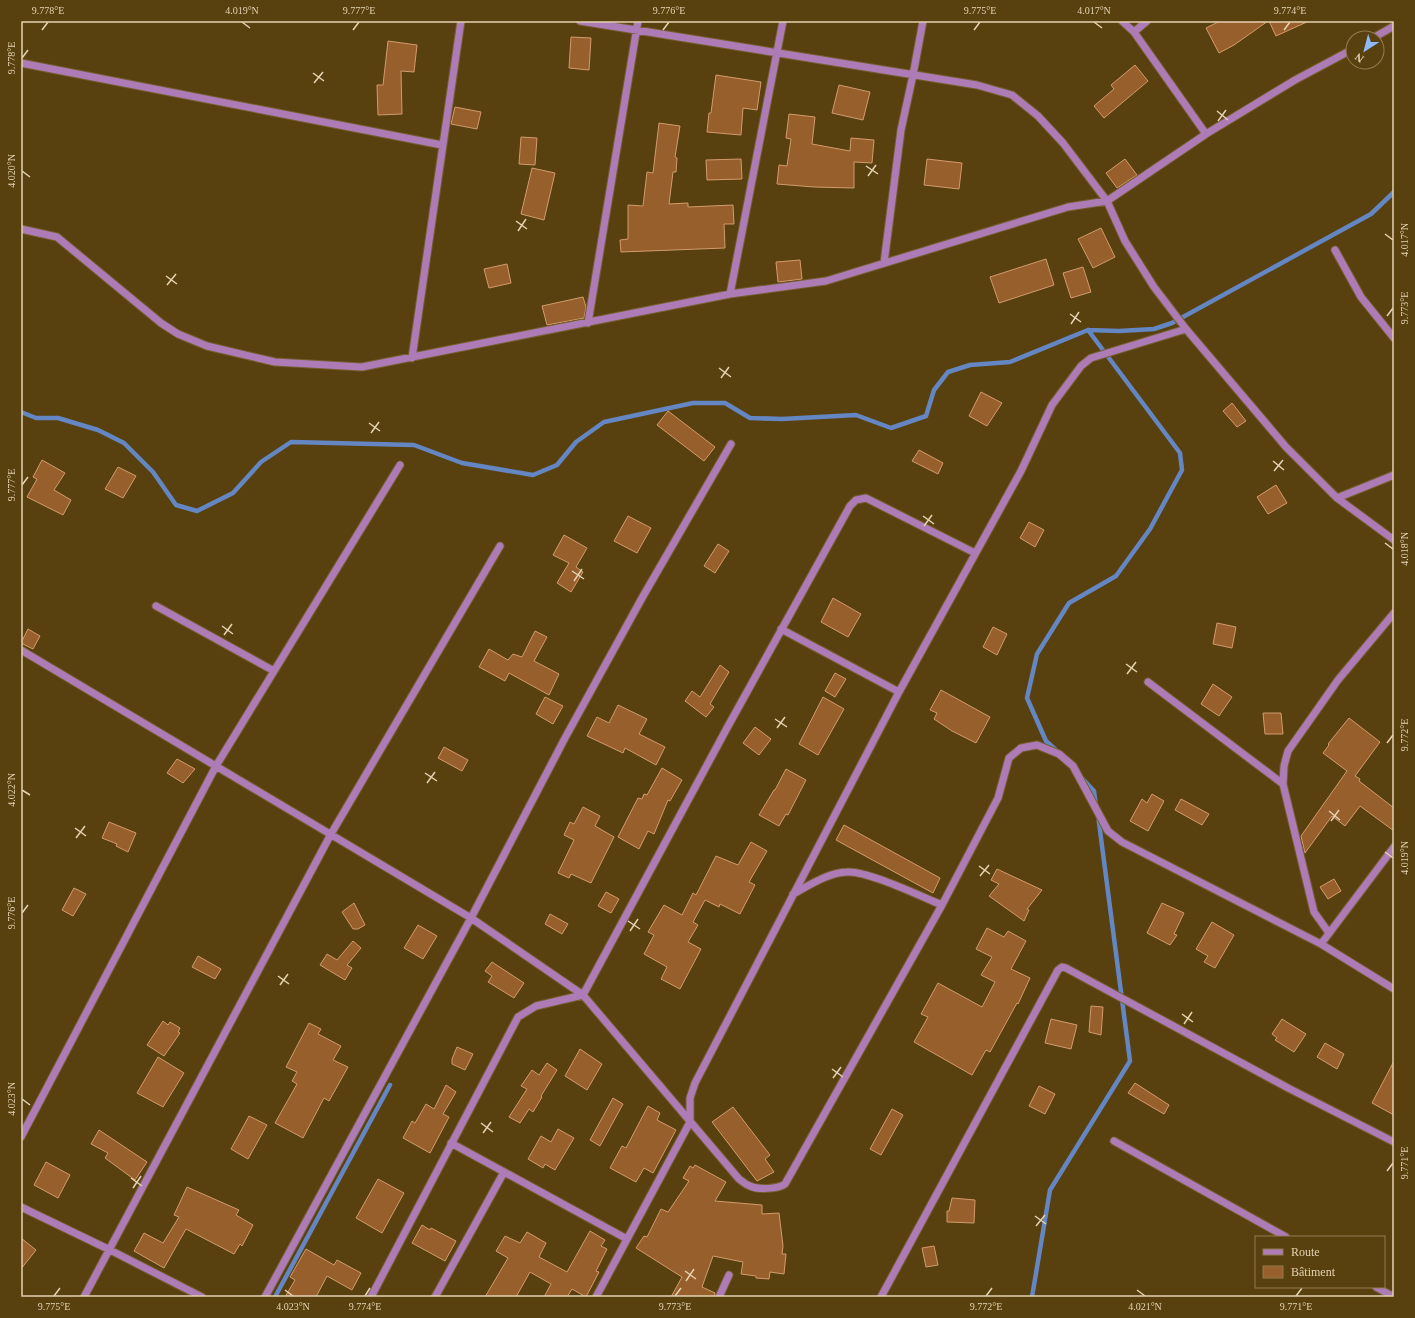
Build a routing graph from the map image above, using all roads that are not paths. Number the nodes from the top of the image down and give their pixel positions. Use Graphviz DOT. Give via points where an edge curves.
graph roads {
  1 [pos="460,21"];
  2 [pos="580,21"];
  3 [pos="638,21"];
  4 [pos="783,21"];
  5 [pos="923,21"];
  6 [pos="1122,21"];
  7 [pos="1147,21"];
  8 [pos="1394,26"];
  9 [pos="637,30"];
  10 [pos="1385,31"];
  11 [pos="1134,32"];
  12 [pos="778,53"];
  13 [pos="1345,53"];
  14 [pos="21,64"];
  15 [pos="913,75"];
  16 [pos="1206,134"];
  17 [pos="442,145"];
  18 [pos="1107,201"];
  19 [pos="21,229"];
  20 [pos="1335,250"];
  21 [pos="884,263"];
  22 [pos="730,294"];
  23 [pos="588,323"];
  24 [pos="1186,328"];
  25 [pos="1394,338"];
  26 [pos="412,358"];
  27 [pos="731,444"];
  28 [pos="400,465"];
  29 [pos="1394,475"];
  30 [pos="1337,498"];
  31 [pos="1394,540"];
  32 [pos="500,546"];
  33 [pos="975,553"];
  34 [pos="156,606"];
  35 [pos="1394,612"];
  36 [pos="781,630"];
  37 [pos="21,650"];
  38 [pos="274,671"];
  39 [pos="1148,682"];
  40 [pos="898,692"];
  41 [pos="216,766"];
  42 [pos="1283,784"];
  43 [pos="331,834"];
  44 [pos="1394,847"];
  45 [pos="793,894"];
  46 [pos="942,905"];
  47 [pos="471,918"];
  48 [pos="1329,933"];
  49 [pos="1321,944"];
  50 [pos="1394,989"];
  51 [pos="582,995"];
  52 [pos="690,1122"];
  53 [pos="21,1137"];
  54 [pos="1114,1141"];
  55 [pos="1394,1142"];
  56 [pos="451,1143"];
  57 [pos="504,1172"];
  58 [pos="21,1207"];
  59 [pos="1284,1236"];
  60 [pos="627,1239"];
  61 [pos="110,1250"];
  62 [pos="729,1275"];
  63 [pos="1378,1288"];
  64 [pos="84,1297"];
  65 [pos="202,1297"];
  66 [pos="265,1297"];
  67 [pos="371,1297"];
  68 [pos="435,1297"];
  69 [pos="596,1297"];
  70 [pos="719,1297"];
  71 [pos="881,1297"];
  72 [pos="1394,1297"];
  1 -- 17 [label="street"];
  2 -- 9 [label="street"];
  3 -- 9 [label="street"];
  4 -- 12 [label="street"];
  5 -- 15 [label="street"];
  6 -- 11 [label="street"];
  7 -- 11 [label="street"];
  8 -- 10 [label="street"];
  9 -- 12 [label="street"];
  9 -- 23 [label="street"];
  11 -- 16 [label="street"];
  12 -- 15 [label="street"];
  12 -- 22 [label="street"];
  13 -- 16 [label="street" via="1295,80"];
  14 -- 17 [label="street"];
  15 -- 18 [label="street" via="977,85 1012,95 1038,116 1063,143"];
  15 -- 21 [label="street" via="901,130"];
  16 -- 18 [label="street"];
  17 -- 26 [label="street"];
  18 -- 21 [label="street" via="1068,207"];
  18 -- 24 [label="street" via="1125,241 1154,288"];
  19 -- 26 [label="street" via="57,237 161,323 178,334 207,346 276,362 341,367 362,367"];
  20 -- 25 [label="street" via="1361,297"];
  21 -- 22 [label="street" via="826,281"];
  22 -- 23 [label="street"];
  23 -- 26 [label="street"];
  24 -- 30 [label="street" via="1286,447"];
  24 -- 33 [label="street" via="1091,358 1081,366 1052,406 1021,472"];
  27 -- 47 [label="street" via="565,738"];
  28 -- 38 [label="street"];
  29 -- 30 [label="street"];
  30 -- 31 [label="street"];
  32 -- 43 [label="street"];
  33 -- 36 [label="street" via="866,498 856,500 850,506"];
  33 -- 40 [label="street"];
  34 -- 38 [label="street"];
  35 -- 42 [label="street" via="1338,680 1288,751"];
  36 -- 40 [label="street"];
  36 -- 51 [label="street"];
  37 -- 41 [label="street"];
  38 -- 41 [label="street"];
  39 -- 42 [label="street"];
  40 -- 45 [label="street"];
  41 -- 43 [label="street"];
  41 -- 53 [label="street"];
  42 -- 48 [label="street" via="1314,912"];
  43 -- 47 [label="street"];
  43 -- 61 [label="street"];
  44 -- 48 [label="street"];
  45 -- 46 [label="street" via="823,878 847,872 863,874"];
  45 -- 52 [label="street" via="695,1083 690,1098"];
  46 -- 49 [label="street" via="998,798 1008,758 1021,748 1037,745 1059,754 1073,766 1108,831 1114,837"];
  46 -- 52 [label="street" via="785,1184 757,1188 748,1186"];
  47 -- 51 [label="street"];
  47 -- 66 [label="street"];
  48 -- 49 [label="street"];
  49 -- 50 [label="street"];
  51 -- 52 [label="street"];
  51 -- 56 [label="street" via="536,1006 518,1017"];
  52 -- 60 [label="street"];
  54 -- 59 [label="street"];
  55 -- 71 [label="street" via="1062,967 1058,970"];
  56 -- 57 [label="street"];
  56 -- 67 [label="street"];
  57 -- 60 [label="street"];
  57 -- 68 [label="street"];
  58 -- 61 [label="street"];
  60 -- 69 [label="street"];
  61 -- 64 [label="street"];
  61 -- 65 [label="street"];
  62 -- 70 [label="street"];
  63 -- 72 [label="street"];
}
